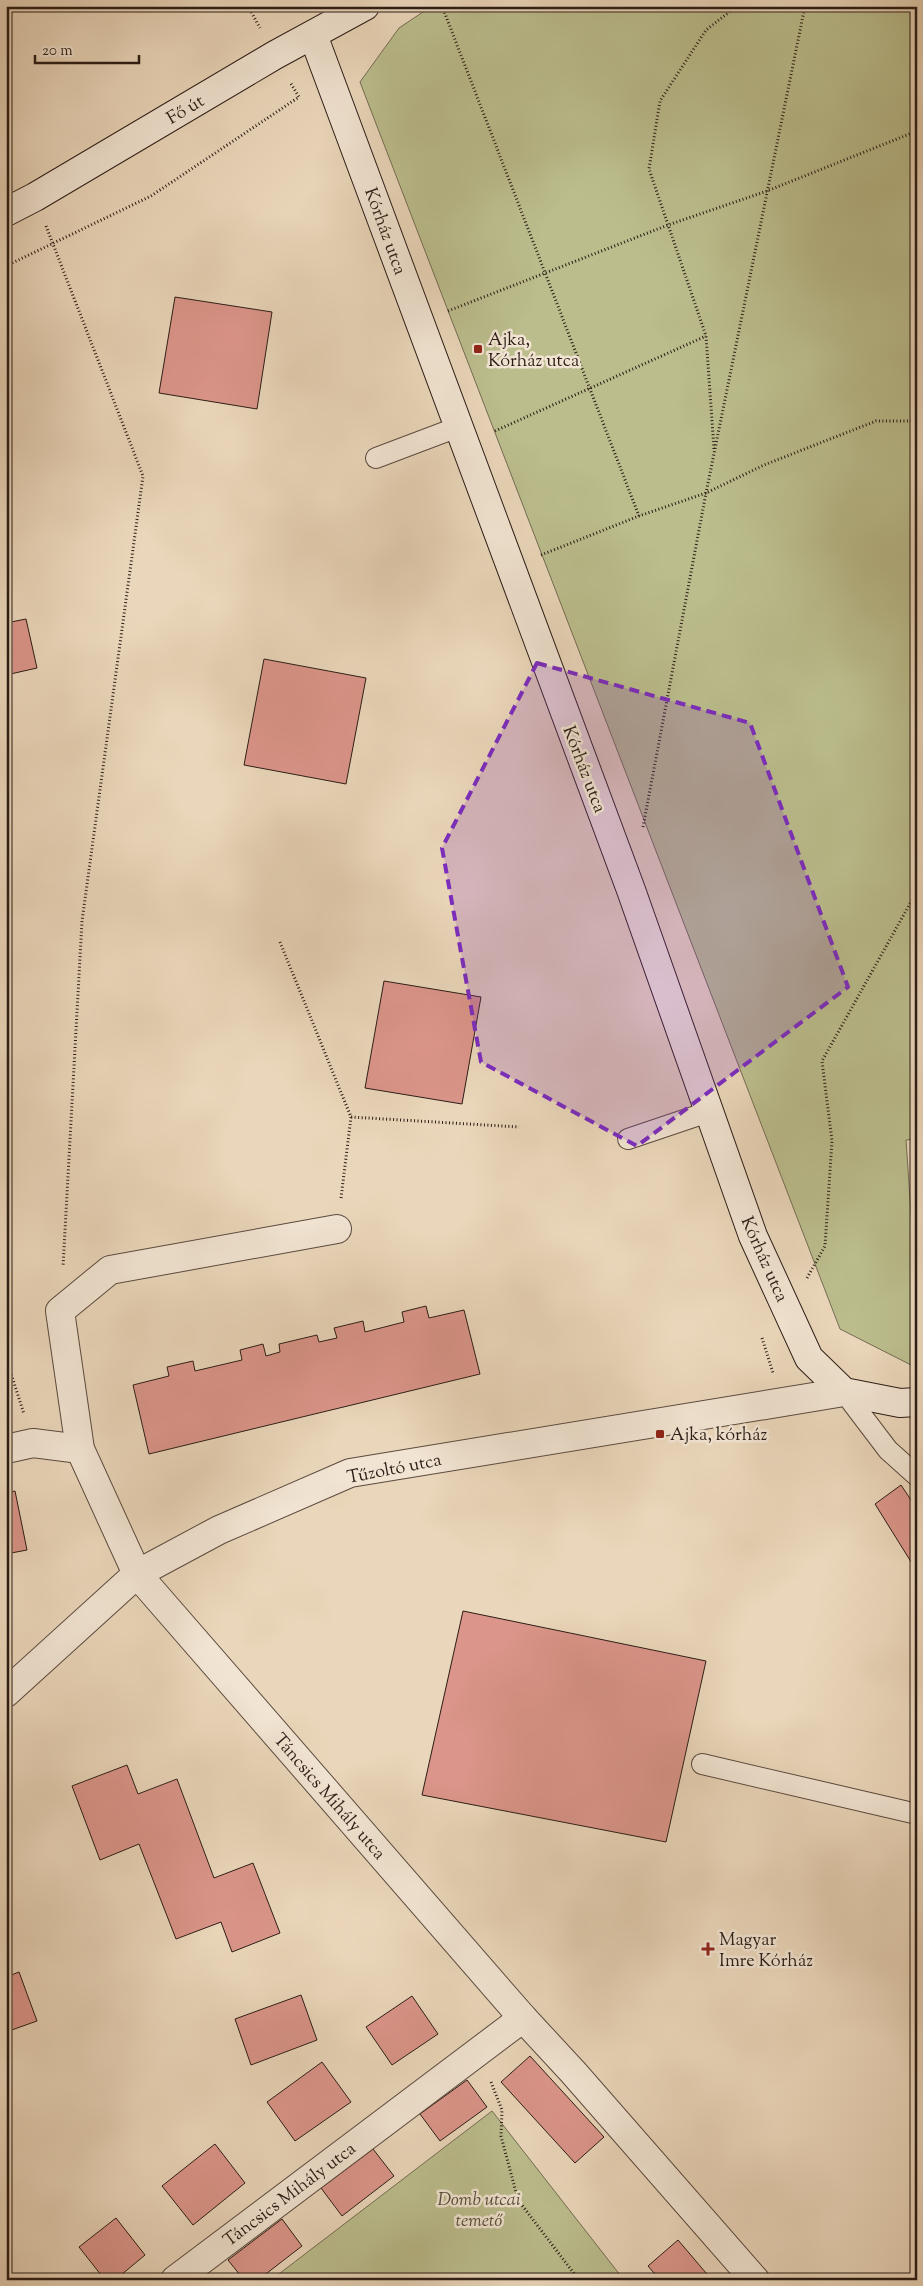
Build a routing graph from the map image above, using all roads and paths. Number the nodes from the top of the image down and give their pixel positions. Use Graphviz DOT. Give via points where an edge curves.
graph roads {
  1 [pos="248,6"];
  2 [pos="365,6"];
  3 [pos="442,6"];
  4 [pos="737,6"];
  5 [pos="805,6"];
  6 [pos="313,35"];
  7 [pos="275,56"];
  8 [pos="917,131"];
  9 [pos="767,191"];
  10 [pos="35,197"];
  11 [pos="6,212"];
  12 [pos="668,225"];
  13 [pos="52,244"];
  14 [pos="6,266"];
  15 [pos="545,274"];
  16 [pos="420,322"];
  17 [pos="706,336"];
  18 [pos="589,389"];
  19 [pos="917,421"];
  20 [pos="461,436"];
  21 [pos="714,454"];
  22 [pos="376,458"];
  23 [pos="706,492"];
  24 [pos="639,516"];
  25 [pos="510,568"];
  26 [pos="642,832"];
  27 [pos="917,891"];
  28 [pos="280,942"];
  29 [pos="708,1112"];
  30 [pos="351,1117"];
  31 [pos="519,1127"];
  32 [pos="628,1138"];
  33 [pos="337,1229"];
  34 [pos="60,1311"];
  35 [pos="789,1311"];
  36 [pos="6,1358"];
  37 [pos="844,1392"];
  38 [pos="917,1402"];
  39 [pos="33,1443"];
  40 [pos="6,1449"];
  41 [pos="80,1449"];
  42 [pos="917,1476"];
  43 [pos="138,1574"];
  44 [pos="6,1693"];
  45 [pos="702,1764"];
  46 [pos="917,1814"];
  47 [pos="523,2018"];
  48 [pos="479,2051"];
  49 [pos="175,2280"];
  50 [pos="579,2280"];
  51 [pos="755,2280"];
  1 -- 7 [label="path"];
  2 -- 6 [label="street, Fő út"];
  3 -- 15 [label="path"];
  4 -- 12 [label="path" via="706,30 660,101 649,168"];
  5 -- 9 [label="path"];
  6 -- 7 [label="street, Fő út"];
  6 -- 16 [label="street, Kórház utca"];
  7 -- 10 [label="street, Fő út"];
  7 -- 13 [label="path" via="299,97 151,196"];
  8 -- 9 [label="path"];
  9 -- 12 [label="path"];
  9 -- 21 [label="path"];
  10 -- 11 [label="street, Fő út"];
  10 -- 13 [label="path"];
  12 -- 15 [label="path"];
  12 -- 17 [label="path"];
  13 -- 14 [label="path"];
  13 -- 34 [label="path" via="143,476 82,921"];
  15 -- 16 [label="path"];
  15 -- 18 [label="path"];
  16 -- 20 [label="street, Kórház utca"];
  17 -- 18 [label="path"];
  17 -- 21 [label="path"];
  18 -- 20 [label="path"];
  18 -- 24 [label="path"];
  19 -- 23 [label="path" via="876,421 764,465"];
  20 -- 22 [label="lane"];
  20 -- 25 [label="street, Kórház utca"];
  21 -- 23 [label="path"];
  23 -- 24 [label="path"];
  23 -- 26 [label="path"];
  24 -- 25 [label="path"];
  25 -- 29 [label="street, Kórház utca" via="631,890"];
  27 -- 35 [label="path" via="822,1061 832,1141 825,1246"];
  28 -- 30 [label="path"];
  29 -- 32 [label="lane"];
  29 -- 35 [label="street, Kórház utca" via="753,1236"];
  30 -- 31 [label="path"];
  30 -- 33 [label="path"];
  33 -- 34 [label="street" via="110,1270"];
  34 -- 41 [label="street"];
  35 -- 37 [label="street, Kórház utca" via="809,1358"];
  36 -- 39 [label="path"];
  37 -- 38 [label="street" via="900,1403"];
  37 -- 42 [label="lane" via="888,1450"];
  37 -- 43 [label="street, Tűzoltó utca" via="350,1473 219,1530"];
  39 -- 40 [label="street"];
  39 -- 41 [label="street"];
  41 -- 43 [label="street, Táncsics Mihály utca"];
  43 -- 44 [label="street, Tűzoltó utca"];
  43 -- 47 [label="street, Táncsics Mihály utca"];
  45 -- 46 [label="lane"];
  47 -- 48 [label="street, Táncsics Mihály utca"];
  47 -- 51 [label="street, Táncsics Mihály utca"];
  48 -- 49 [label="street, Táncsics Mihály utca"];
  48 -- 50 [label="path" via="502,2110 501,2136 518,2200"];
}
